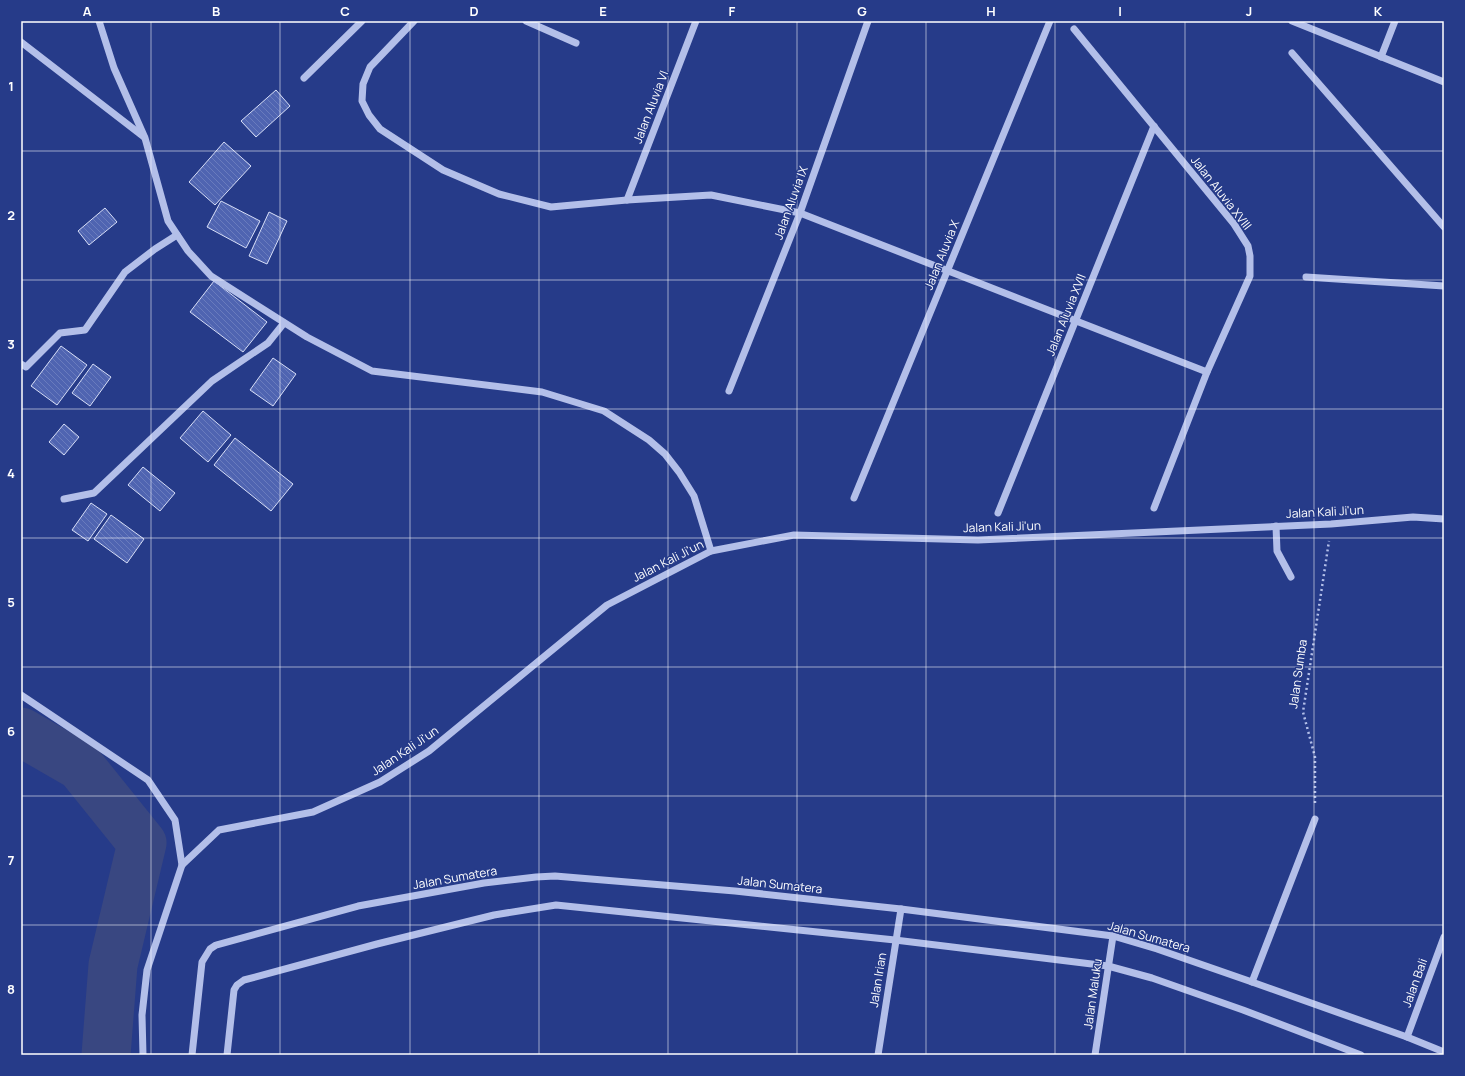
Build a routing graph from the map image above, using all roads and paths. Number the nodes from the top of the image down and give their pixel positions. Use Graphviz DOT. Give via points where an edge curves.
graph roads {
  1 [pos="99,21"];
  2 [pos="362,21"];
  3 [pos="414,21"];
  4 [pos="526,21"];
  5 [pos="696,21"];
  6 [pos="868,21"];
  7 [pos="1050,21"];
  8 [pos="1292,21"];
  9 [pos="1394,21"];
  10 [pos="1074,29"];
  11 [pos="21,42"];
  12 [pos="576,43"];
  13 [pos="1292,53"];
  14 [pos="1381,57"];
  15 [pos="304,78"];
  16 [pos="1444,82"];
  17 [pos="1154,126"];
  18 [pos="146,138"];
  19 [pos="627,200"];
  20 [pos="800,213"];
  21 [pos="1444,227"];
  22 [pos="177,235"];
  23 [pos="947,270"];
  24 [pos="1306,277"];
  25 [pos="1444,286"];
  26 [pos="1075,321"];
  27 [pos="284,323"];
  28 [pos="21,364"];
  29 [pos="1207,372"];
  30 [pos="729,390"];
  31 [pos="854,498"];
  32 [pos="64,499"];
  33 [pos="1154,508"];
  34 [pos="998,513"];
  35 [pos="1444,519"];
  36 [pos="1331,524"];
  37 [pos="1276,526"];
  38 [pos="711,551"];
  39 [pos="1291,576"];
  40 [pos="21,695"];
  41 [pos="1315,819"];
  42 [pos="182,865"];
  43 [pos="901,909"];
  44 [pos="1113,936"];
  45 [pos="1444,937"];
  46 [pos="895,940"];
  47 [pos="1108,966"];
  48 [pos="1252,982"];
  49 [pos="1407,1036"];
  50 [pos="1444,1052"];
  51 [pos="144,1055"];
  52 [pos="192,1055"];
  53 [pos="227,1055"];
  54 [pos="878,1055"];
  55 [pos="1096,1055"];
  56 [pos="1362,1055"];
  1 -- 18 [label="street" via="114,68"];
  2 -- 15 [label="street"];
  3 -- 19 [label="street" via="370,67 364,84 362,101 380,129 443,170 499,194 551,207"];
  4 -- 12 [label="street"];
  5 -- 19 [label="street, Jalan Aluvia VI"];
  6 -- 20 [label="street, Jalan Aluvia IX"];
  7 -- 23 [label="street, Jalan Aluvia X"];
  8 -- 14 [label="street"];
  9 -- 14 [label="street"];
  10 -- 17 [label="street, Jalan Aluvia XVIII"];
  11 -- 18 [label="street"];
  13 -- 21 [label="street"];
  14 -- 16 [label="street"];
  17 -- 26 [label="street, Jalan Aluvia XVII"];
  17 -- 29 [label="street, Jalan Aluvia XVIII" via="1234,224 1248,246 1250,276"];
  18 -- 22 [label="street" via="168,221"];
  19 -- 20 [label="street" via="711,195"];
  20 -- 23 [label="street"];
  20 -- 30 [label="street, Jalan Aluvia IX"];
  22 -- 27 [label="street" via="188,252 211,276"];
  22 -- 28 [label="street" via="125,272 85,330 60,333 26,367"];
  23 -- 26 [label="street"];
  23 -- 31 [label="street, Jalan Aluvia X"];
  24 -- 25 [label="street"];
  26 -- 29 [label="street"];
  26 -- 34 [label="street, Jalan Aluvia XVII"];
  27 -- 32 [label="street" via="268,343 212,381 94,493"];
  27 -- 38 [label="street" via="372,371 542,392 604,411 649,440 680,472 694,496"];
  29 -- 33 [label="street, Jalan Aluvia XVIII"];
  35 -- 36 [label="street, Jalan Kali Ji'un" via="1413,517"];
  36 -- 37 [label="street, Jalan Kali Ji'un"];
  36 -- 41 [label="path, Jalan Sumba" via="1303,712 1314,757"];
  37 -- 38 [label="street, Jalan Kali Ji'un" via="978,540 794,535"];
  37 -- 39 [label="street" via="1276,550"];
  38 -- 42 [label="street, Jalan Kali Ji'un" via="607,605 429,751 380,782 314,812 219,830"];
  40 -- 42 [label="street" via="148,780 175,820"];
  41 -- 48 [label="street"];
  42 -- 51 [label="street, Jalan Kali Ji'un" via="147,970 142,1014"];
  43 -- 44 [label="street, Jalan Sumatera"];
  43 -- 46 [label="street, Jalan Irian"];
  43 -- 52 [label="street, Jalan Sumatera" via="735,891 555,876 484,883 358,906 210,949 202,962 200,972"];
  44 -- 47 [label="street, Jalan Maluku"];
  44 -- 48 [label="street, Jalan Sumatera"];
  45 -- 49 [label="street, Jalan Bali"];
  46 -- 47 [label="street"];
  46 -- 53 [label="street" via="556,905 516,911 377,944 244,980 234,990"];
  46 -- 54 [label="street, Jalan Irian"];
  47 -- 55 [label="street, Jalan Maluku"];
  47 -- 56 [label="street" via="1152,978"];
  48 -- 49 [label="street, Jalan Sumatera"];
  49 -- 50 [label="street, Jalan Sumatera"];
}
